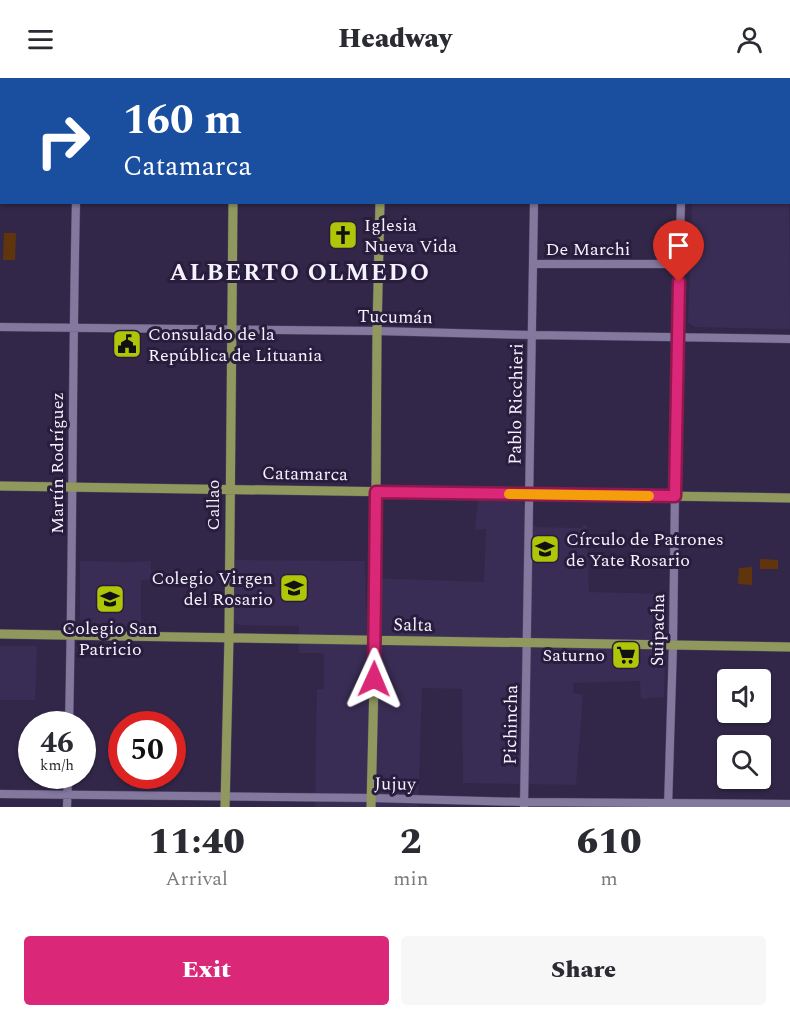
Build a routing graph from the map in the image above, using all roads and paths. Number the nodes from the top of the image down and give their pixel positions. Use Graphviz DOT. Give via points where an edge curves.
graph roads {
  1 [pos="76,204"];
  2 [pos="233,204"];
  3 [pos="380,204"];
  4 [pos="534,204"];
  5 [pos="681,204"];
  6 [pos="533,264"];
  7 [pos="679,264"];
  8 [pos="0,327"];
  9 [pos="74,328"];
  10 [pos="231,330"];
  11 [pos="377,331"];
  12 [pos="532,335"];
  13 [pos="677,337"];
  14 [pos="790,339"];
  15 [pos="0,486"];
  16 [pos="72,487"];
  17 [pos="230,489"];
  18 [pos="376,492"];
  19 [pos="529,494"];
  20 [pos="675,496"];
  21 [pos="790,498"];
  22 [pos="0,634"];
  23 [pos="71,636"];
  24 [pos="229,638"];
  25 [pos="375,640"];
  26 [pos="527,643"];
  27 [pos="673,645"];
  28 [pos="790,647"];
  29 [pos="69,711"];
  30 [pos="68,789"];
  31 [pos="0,794"];
  32 [pos="68,795"];
  33 [pos="225,802"];
  34 [pos="371,802"];
  35 [pos="790,804"];
  36 [pos="524,805"];
  37 [pos="668,806"];
  38 [pos="67,807"];
  1 -- 9 [label="street, Martín Rodríguez"];
  2 -- 10 [label="main road, Callao"];
  3 -- 11 [label="main road"];
  4 -- 6 [label="street, Pablo Ricchieri"];
  5 -- 7 [label="street, Suipacha"];
  6 -- 7 [label="street, De Marchi"];
  6 -- 12 [label="street, Pablo Ricchieri"];
  7 -- 13 [label="street, Suipacha"];
  8 -- 9 [label="street, Tucumán"];
  9 -- 10 [label="street, Tucumán"];
  9 -- 16 [label="street, Martín Rodríguez"];
  10 -- 11 [label="street, Tucumán"];
  10 -- 17 [label="main road, Callao"];
  11 -- 12 [label="street, Tucumán"];
  11 -- 18 [label="main road"];
  12 -- 13 [label="street, Tucumán"];
  12 -- 19 [label="street, Pablo Ricchieri"];
  13 -- 14 [label="street, Tucumán"];
  13 -- 20 [label="street, Suipacha"];
  15 -- 16 [label="main road, Catamarca"];
  16 -- 17 [label="main road, Catamarca"];
  16 -- 23 [label="street, Martín Rodríguez"];
  17 -- 18 [label="main road, Catamarca"];
  17 -- 24 [label="main road, Callao"];
  18 -- 19 [label="main road, Catamarca"];
  18 -- 25 [label="main road"];
  19 -- 20 [label="main road, Catamarca"];
  19 -- 26 [label="street, Pablo Ricchieri"];
  20 -- 21 [label="main road, Catamarca"];
  20 -- 27 [label="street, Suipacha"];
  22 -- 23 [label="main road, Salta"];
  23 -- 24 [label="main road, Salta"];
  23 -- 29 [label="street, Martín Rodríguez"];
  24 -- 25 [label="main road, Salta"];
  24 -- 33 [label="main road, Callao"];
  25 -- 26 [label="main road, Salta"];
  25 -- 34 [label="main road"];
  26 -- 27 [label="main road, Salta"];
  26 -- 36 [label="street, Pichincha"];
  27 -- 28 [label="main road, Salta"];
  27 -- 37 [label="street, Suipacha"];
  30 -- 32 [label="street"];
  31 -- 32 [label="street, Jujuy"];
  32 -- 33 [label="street, Jujuy"];
  32 -- 38 [label="street"];
  33 -- 34 [label="street, Jujuy"];
  34 -- 36 [label="street, Jujuy"];
  35 -- 37 [label="street, Jujuy"];
  36 -- 37 [label="street, Jujuy"];
}
